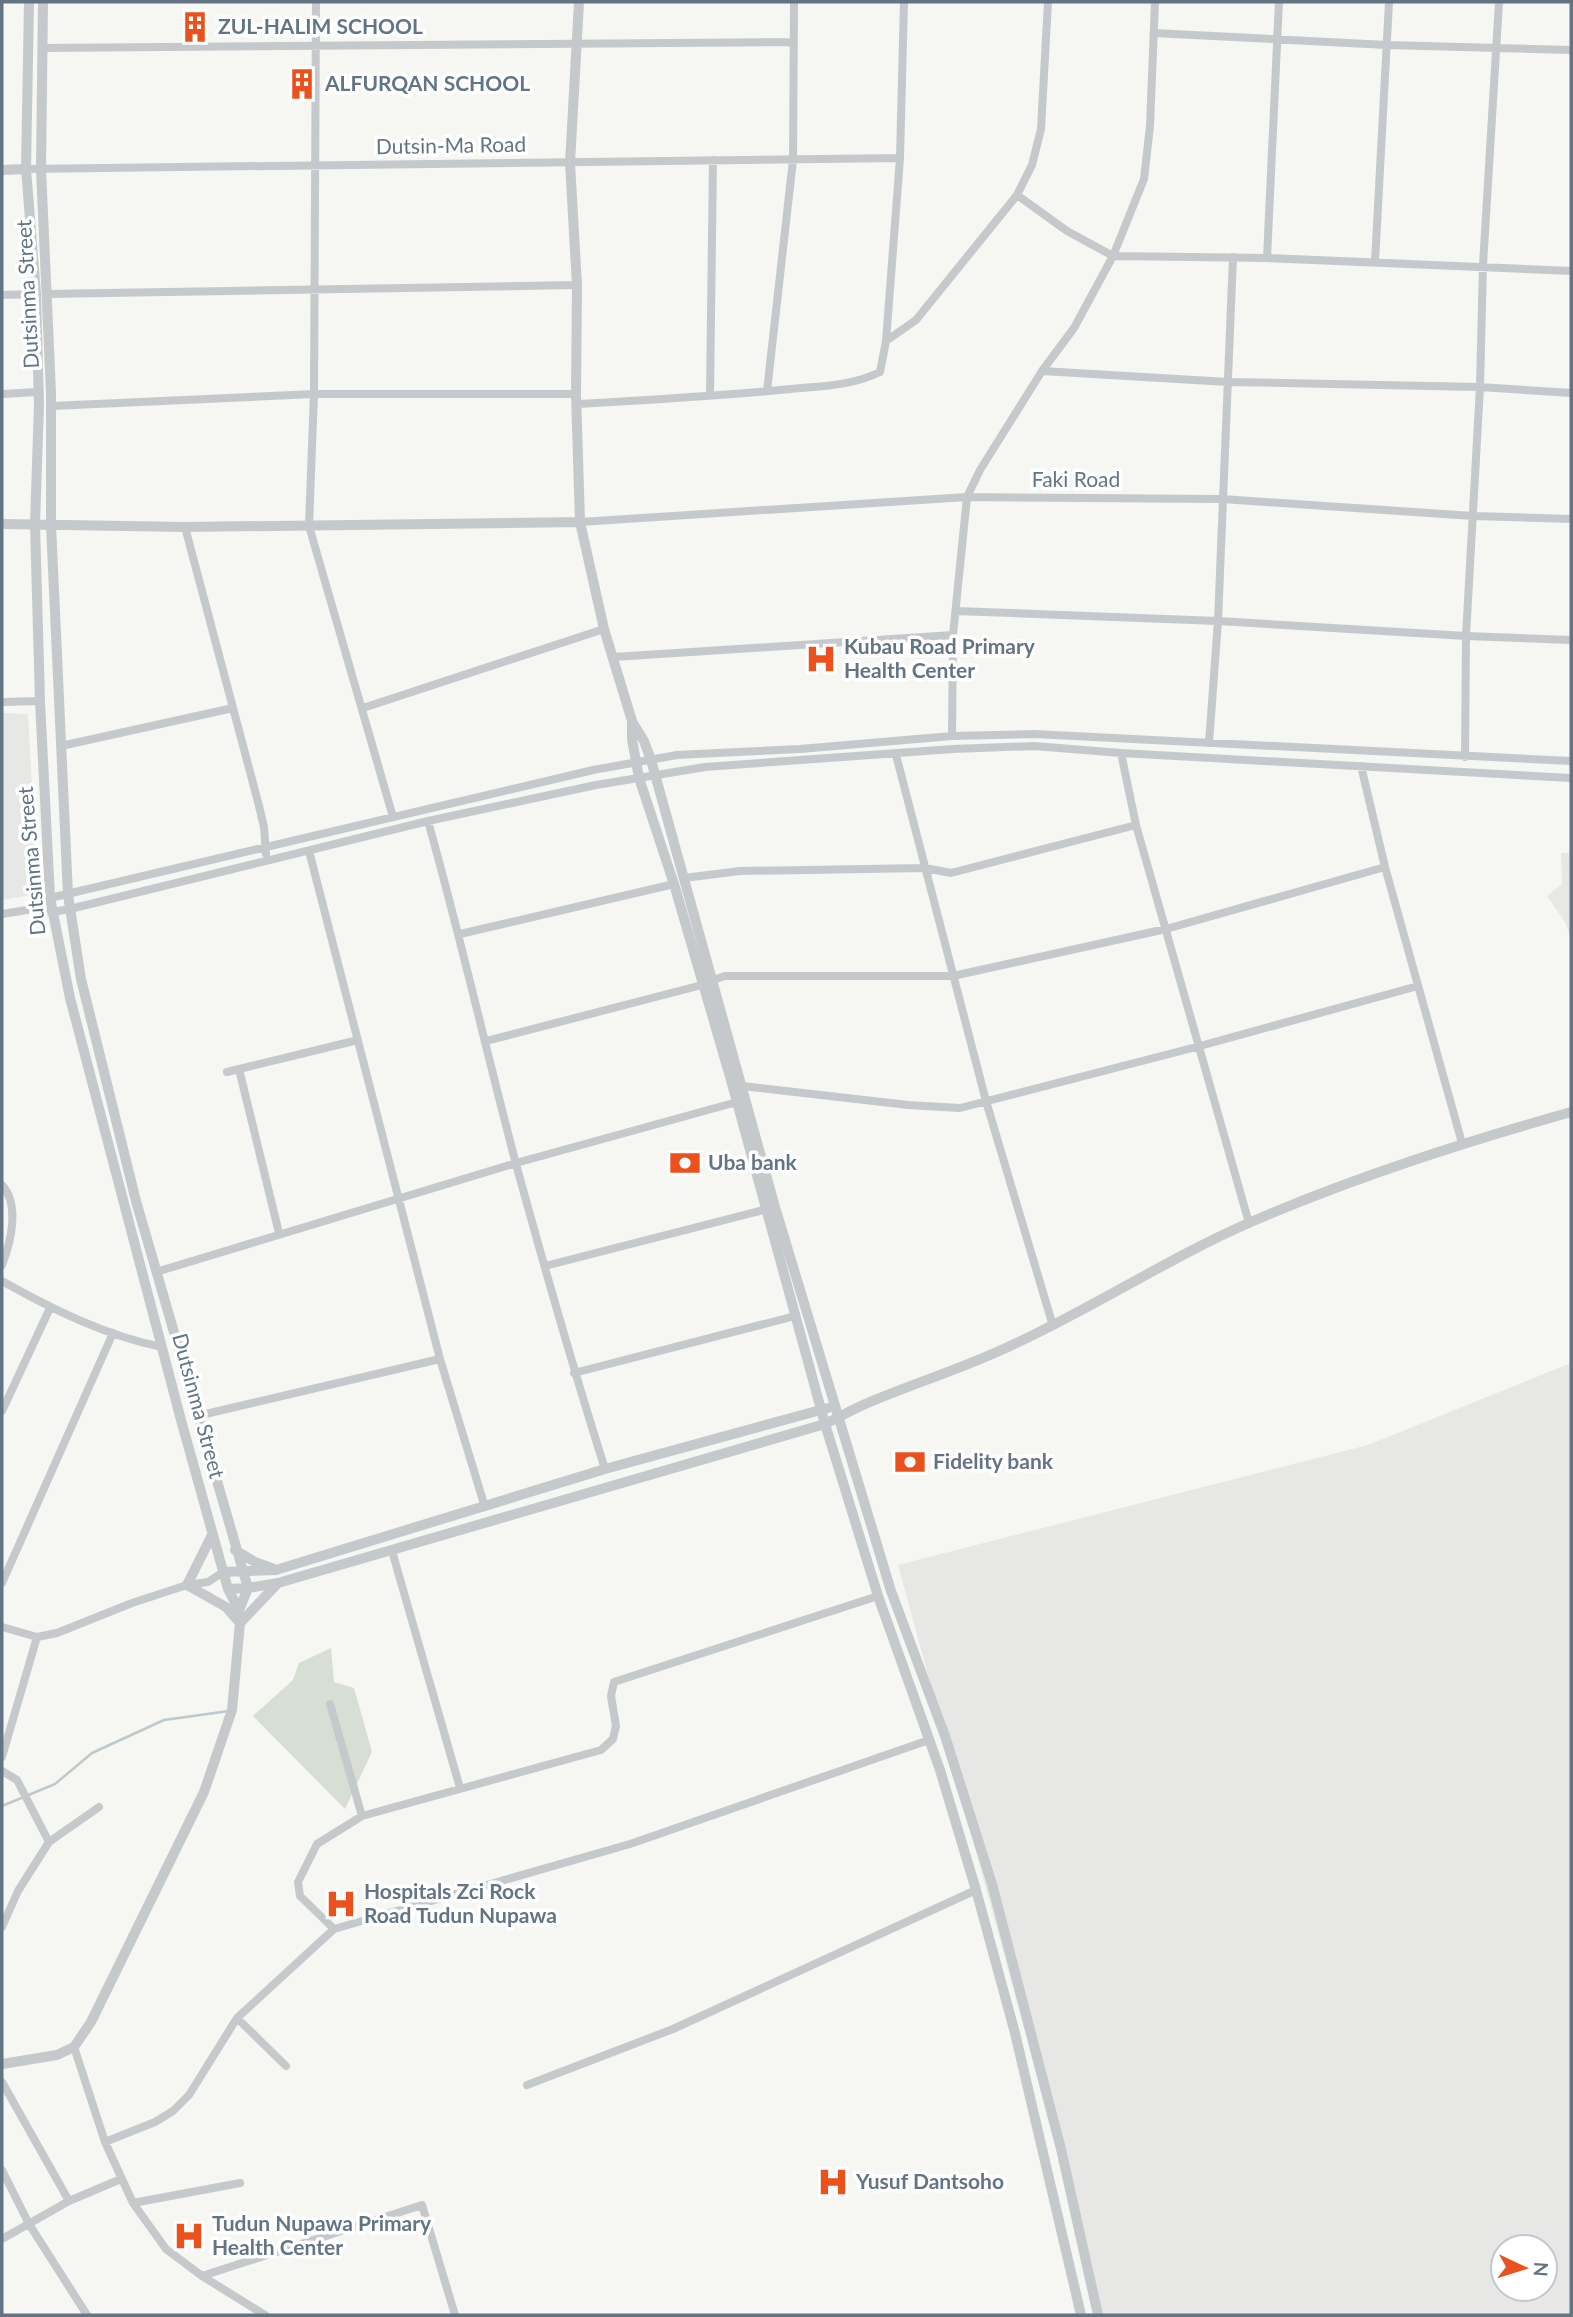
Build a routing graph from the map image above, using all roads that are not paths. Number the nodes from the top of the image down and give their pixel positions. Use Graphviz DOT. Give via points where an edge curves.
graph roads {
  1 [pos="29,2"];
  2 [pos="43,2"];
  3 [pos="316,2"];
  4 [pos="579,2"];
  5 [pos="794,2"];
  6 [pos="904,2"];
  7 [pos="1048,2"];
  8 [pos="1155,2"];
  9 [pos="1279,2"];
  10 [pos="1389,2"];
  11 [pos="1499,2"];
  12 [pos="1154,33"];
  13 [pos="1277,39"];
  14 [pos="794,42"];
  15 [pos="578,43"];
  16 [pos="316,45"];
  17 [pos="1387,45"];
  18 [pos="1497,47"];
  19 [pos="42,48"];
  20 [pos="1571,50"];
  21 [pos="900,158"];
  22 [pos="713,160"];
  23 [pos="793,160"];
  24 [pos="570,163"];
  25 [pos="316,166"];
  26 [pos="26,169"];
  27 [pos="41,169"];
  28 [pos="2,170"];
  29 [pos="1017,195"];
  30 [pos="1113,256"];
  31 [pos="1233,257"];
  32 [pos="1267,258"];
  33 [pos="1375,262"];
  34 [pos="1483,265"];
  35 [pos="1571,271"];
  36 [pos="577,285"];
  37 [pos="315,289"];
  38 [pos="36,294"];
  39 [pos="48,294"];
  40 [pos="2,295"];
  41 [pos="886,341"];
  42 [pos="1042,372"];
  43 [pos="1228,382"];
  44 [pos="1480,387"];
  45 [pos="767,391"];
  46 [pos="38,392"];
  47 [pos="1571,393"];
  48 [pos="2,394"];
  49 [pos="314,394"];
  50 [pos="710,396"];
  51 [pos="577,399"];
  52 [pos="52,406"];
  53 [pos="967,497"];
  54 [pos="1222,499"];
  55 [pos="1473,516"];
  56 [pos="1571,519"];
  57 [pos="580,522"];
  58 [pos="2,524"];
  59 [pos="34,524"];
  60 [pos="51,525"];
  61 [pos="309,526"];
  62 [pos="185,527"];
  63 [pos="956,611"];
  64 [pos="1218,621"];
  65 [pos="604,629"];
  66 [pos="953,635"];
  67 [pos="1466,636"];
  68 [pos="1571,640"];
  69 [pos="614,657"];
  70 [pos="40,701"];
  71 [pos="2,702"];
  72 [pos="233,708"];
  73 [pos="363,708"];
  74 [pos="632,721"];
  75 [pos="952,736"];
  76 [pos="1209,743"];
  77 [pos="61,746"];
  78 [pos="1275,747"];
  79 [pos="1121,753"];
  80 [pos="897,755"];
  81 [pos="1465,757"];
  82 [pos="651,760"];
  83 [pos="1274,761"];
  84 [pos="1571,761"];
  85 [pos="635,762"];
  86 [pos="1361,766"];
  87 [pos="654,775"];
  88 [pos="639,778"];
  89 [pos="1571,778"];
  90 [pos="393,817"];
  91 [pos="428,821"];
  92 [pos="1136,825"];
  93 [pos="265,848"];
  94 [pos="309,851"];
  95 [pos="266,861"];
  96 [pos="1385,867"];
  97 [pos="925,868"];
  98 [pos="679,881"];
  99 [pos="68,895"];
  100 [pos="50,898"];
  101 [pos="70,908"];
  102 [pos="33,909"];
  103 [pos="52,912"];
  104 [pos="2,914"];
  105 [pos="1166,929"];
  106 [pos="460,934"];
  107 [pos="953,976"];
  108 [pos="708,983"];
  109 [pos="1418,986"];
  110 [pos="358,1040"];
  111 [pos="486,1041"];
  112 [pos="1200,1046"];
  113 [pos="239,1069"];
  114 [pos="227,1072"];
  115 [pos="742,1086"];
  116 [pos="986,1101"];
  117 [pos="737,1102"];
  118 [pos="1571,1112"];
  119 [pos="1462,1143"];
  120 [pos="516,1163"];
  121 [pos="2,1185"];
  122 [pos="398,1198"];
  123 [pos="767,1209"];
  124 [pos="1249,1223"];
  125 [pos="279,1233"];
  126 [pos="2,1265"];
  127 [pos="545,1266"];
  128 [pos="156,1272"];
  129 [pos="2,1281"];
  130 [pos="50,1308"];
  131 [pos="794,1316"];
  132 [pos="1053,1326"];
  133 [pos="113,1333"];
  134 [pos="162,1347"];
  135 [pos="440,1359"];
  136 [pos="575,1373"];
  137 [pos="821,1408"];
  138 [pos="2,1411"];
  139 [pos="837,1412"];
  140 [pos="197,1416"];
  141 [pos="825,1424"];
  142 [pos="605,1469"];
  143 [pos="484,1504"];
  144 [pos="212,1535"];
  145 [pos="236,1550"];
  146 [pos="392,1551"];
  147 [pos="276,1570"];
  148 [pos="223,1572"];
  149 [pos="243,1572"];
  150 [pos="208,1582"];
  151 [pos="2,1583"];
  152 [pos="278,1583"];
  153 [pos="187,1585"];
  154 [pos="228,1588"];
  155 [pos="248,1588"];
  156 [pos="878,1596"];
  157 [pos="239,1610"];
  158 [pos="240,1623"];
  159 [pos="2,1627"];
  160 [pos="37,1637"];
  161 [pos="330,1704"];
  162 [pos="929,1740"];
  163 [pos="2,1757"];
  164 [pos="2,1771"];
  165 [pos="460,1788"];
  166 [pos="99,1807"];
  167 [pos="362,1816"];
  168 [pos="49,1842"];
  169 [pos="976,1890"];
  170 [pos="2,1927"];
  171 [pos="334,1929"];
  172 [pos="237,2018"];
  173 [pos="74,2047"];
  174 [pos="2,2064"];
  175 [pos="286,2066"];
  176 [pos="2,2082"];
  177 [pos="527,2085"];
  178 [pos="105,2142"];
  179 [pos="2,2170"];
  180 [pos="121,2179"];
  181 [pos="240,2183"];
  182 [pos="69,2202"];
  183 [pos="133,2203"];
  184 [pos="29,2224"];
  185 [pos="2,2239"];
  186 [pos="202,2276"];
  187 [pos="88,2315"];
  188 [pos="265,2315"];
  189 [pos="456,2315"];
  190 [pos="1080,2315"];
  191 [pos="1098,2315"];
  1 -- 26 [label="street, Dutsinma Street"];
  2 -- 19 [label="street, Dutsinma Street"];
  3 -- 16 [label="street"];
  4 -- 15 [label="street"];
  5 -- 14 [label="street"];
  6 -- 21 [label="street"];
  7 -- 29 [label="street" via="1041,129 1032,165"];
  8 -- 12 [label="street"];
  9 -- 13 [label="street"];
  10 -- 17 [label="street"];
  11 -- 18 [label="street"];
  12 -- 13 [label="street"];
  12 -- 30 [label="street" via="1144,179"];
  13 -- 17 [label="street"];
  13 -- 32 [label="street"];
  14 -- 15 [label="street"];
  14 -- 23 [label="street"];
  15 -- 16 [label="street"];
  15 -- 24 [label="street"];
  16 -- 19 [label="street"];
  16 -- 25 [label="street"];
  17 -- 18 [label="street"];
  17 -- 33 [label="street"];
  18 -- 20 [label="street"];
  18 -- 34 [label="street"];
  19 -- 27 [label="street, Dutsinma Street"];
  21 -- 23 [label="street, Dutsin-Ma Road"];
  21 -- 41 [label="street"];
  22 -- 23 [label="street, Dutsin-Ma Road"];
  22 -- 24 [label="street, Dutsin-Ma Road"];
  22 -- 50 [label="street"];
  23 -- 45 [label="street"];
  24 -- 25 [label="street, Dutsin-Ma Road"];
  24 -- 36 [label="street"];
  25 -- 27 [label="street, Dutsin-Ma Road"];
  25 -- 37 [label="street"];
  26 -- 27 [label="street, Dutsin-Ma Road"];
  26 -- 28 [label="street, Dutsin-Ma Road"];
  26 -- 38 [label="street, Dutsinma Street"];
  27 -- 39 [label="street, Dutsinma Street"];
  29 -- 30 [label="street" via="1067,231"];
  29 -- 41 [label="street" via="916,320"];
  30 -- 31 [label="street"];
  30 -- 42 [label="street" via="1074,328"];
  31 -- 32 [label="street"];
  31 -- 43 [label="street"];
  32 -- 33 [label="street"];
  33 -- 34 [label="street"];
  34 -- 35 [label="street"];
  34 -- 44 [label="street"];
  36 -- 37 [label="street"];
  36 -- 51 [label="street"];
  37 -- 39 [label="street"];
  37 -- 49 [label="street"];
  38 -- 40 [label="street"];
  38 -- 46 [label="street, Dutsinma Street"];
  39 -- 52 [label="street, Dutsinma Street"];
  41 -- 45 [label="street" via="880,372 866,379"];
  42 -- 43 [label="street"];
  42 -- 53 [label="street"];
  43 -- 44 [label="street"];
  43 -- 54 [label="street"];
  44 -- 47 [label="street"];
  44 -- 55 [label="street"];
  45 -- 50 [label="street"];
  46 -- 48 [label="street"];
  46 -- 59 [label="street, Dutsinma Street"];
  49 -- 51 [label="street"];
  49 -- 52 [label="street"];
  49 -- 61 [label="street"];
  50 -- 51 [label="street"];
  51 -- 57 [label="street"];
  52 -- 60 [label="street, Dutsinma Street"];
  53 -- 54 [label="street, Faki Road"];
  53 -- 57 [label="street, Faki Road"];
  53 -- 63 [label="street"];
  54 -- 55 [label="street, Faki Road"];
  54 -- 64 [label="street"];
  55 -- 56 [label="street, Faki Road"];
  55 -- 67 [label="street"];
  57 -- 61 [label="street"];
  57 -- 65 [label="street"];
  58 -- 59 [label="street"];
  59 -- 60 [label="street"];
  59 -- 70 [label="street, Dutsinma Street"];
  60 -- 62 [label="street"];
  60 -- 77 [label="street, Dutsinma Street"];
  61 -- 62 [label="street"];
  61 -- 73 [label="street"];
  62 -- 72 [label="street"];
  63 -- 64 [label="street"];
  63 -- 66 [label="street"];
  64 -- 67 [label="street"];
  64 -- 76 [label="street"];
  65 -- 69 [label="street"];
  65 -- 73 [label="street"];
  66 -- 69 [label="street"];
  66 -- 75 [label="street"];
  67 -- 68 [label="street"];
  67 -- 81 [label="street"];
  69 -- 74 [label="street"];
  70 -- 71 [label="street"];
  70 -- 100 [label="street, Dutsinma Street"];
  72 -- 77 [label="street"];
  72 -- 93 [label="street" via="264,827"];
  73 -- 90 [label="street"];
  74 -- 82 [label="street"];
  74 -- 85 [label="street"];
  75 -- 76 [label="street" via="1034,734"];
  75 -- 82 [label="street" via="703,752"];
  76 -- 78 [label="street"];
  77 -- 99 [label="street, Dutsinma Street"];
  78 -- 81 [label="street"];
  78 -- 83 [label="street"];
  79 -- 80 [label="street" via="1034,746"];
  79 -- 83 [label="street"];
  79 -- 92 [label="street"];
  80 -- 87 [label="street" via="705,767"];
  80 -- 97 [label="street"];
  81 -- 84 [label="street"];
  82 -- 85 [label="street"];
  82 -- 87 [label="street"];
  83 -- 86 [label="street"];
  85 -- 88 [label="street"];
  85 -- 90 [label="street"];
  86 -- 89 [label="street"];
  86 -- 96 [label="street"];
  87 -- 88 [label="street"];
  87 -- 98 [label="street"];
  88 -- 91 [label="street"];
  88 -- 98 [label="street"];
  90 -- 93 [label="street"];
  91 -- 94 [label="street"];
  91 -- 106 [label="street"];
  92 -- 97 [label="street" via="951,873"];
  92 -- 105 [label="street"];
  93 -- 95 [label="street"];
  93 -- 99 [label="street"];
  94 -- 95 [label="street"];
  94 -- 110 [label="street"];
  95 -- 101 [label="street"];
  96 -- 105 [label="street"];
  96 -- 109 [label="street"];
  97 -- 98 [label="street" via="740,871"];
  97 -- 107 [label="street"];
  98 -- 106 [label="street"];
  98 -- 108 [label="street"];
  99 -- 100 [label="street"];
  99 -- 101 [label="street, Dutsinma Street"];
  100 -- 102 [label="street"];
  100 -- 103 [label="street, Dutsinma Street"];
  101 -- 103 [label="street"];
  101 -- 128 [label="street, Dutsinma Street" via="81,979"];
  102 -- 103 [label="street"];
  102 -- 104 [label="street"];
  103 -- 134 [label="street, Dutsinma Street" via="70,998"];
  105 -- 107 [label="street"];
  105 -- 112 [label="street"];
  106 -- 111 [label="street"];
  107 -- 108 [label="street" via="725,976"];
  107 -- 116 [label="street"];
  108 -- 111 [label="street"];
  108 -- 115 [label="street"];
  108 -- 117 [label="street"];
  109 -- 112 [label="street"];
  109 -- 119 [label="street"];
  110 -- 113 [label="street"];
  110 -- 122 [label="street"];
  111 -- 120 [label="street"];
  112 -- 116 [label="street"];
  112 -- 124 [label="street"];
  113 -- 114 [label="street"];
  113 -- 125 [label="street"];
  115 -- 116 [label="street" via="921,1106 961,1108"];
  115 -- 139 [label="street"];
  116 -- 132 [label="street"];
  117 -- 120 [label="street"];
  117 -- 123 [label="street"];
  118 -- 119 [label="street"];
  119 -- 124 [label="street"];
  120 -- 122 [label="street"];
  120 -- 127 [label="street"];
  121 -- 126 [label="street" via="8,1192 13,1221"];
  122 -- 125 [label="street"];
  122 -- 135 [label="street"];
  123 -- 127 [label="street"];
  123 -- 131 [label="street"];
  124 -- 132 [label="street"];
  125 -- 128 [label="street"];
  127 -- 136 [label="street"];
  128 -- 140 [label="street, Dutsinma Street"];
  129 -- 130 [label="street"];
  130 -- 133 [label="street"];
  130 -- 138 [label="street"];
  131 -- 136 [label="street"];
  131 -- 137 [label="street"];
  132 -- 139 [label="street" via="989,1356"];
  133 -- 134 [label="street"];
  133 -- 151 [label="street"];
  134 -- 144 [label="street, Dutsinma Street"];
  135 -- 140 [label="street"];
  135 -- 143 [label="street"];
  136 -- 142 [label="street"];
  137 -- 139 [label="street"];
  137 -- 141 [label="street"];
  137 -- 142 [label="street"];
  139 -- 141 [label="street"];
  139 -- 191 [label="street" via="891,1591 946,1736 992,1884 1061,2149"];
  140 -- 145 [label="street, Dutsinma Street"];
  141 -- 146 [label="street"];
  141 -- 156 [label="street"];
  142 -- 143 [label="street"];
  143 -- 147 [label="street"];
  144 -- 148 [label="street, Dutsinma Street"];
  144 -- 153 [label="street"];
  145 -- 147 [label="street"];
  145 -- 149 [label="street, Dutsinma Street"];
  146 -- 152 [label="street"];
  146 -- 165 [label="street"];
  147 -- 149 [label="street"];
  148 -- 149 [label="street"];
  148 -- 150 [label="street"];
  148 -- 154 [label="street, Dutsinma Street"];
  149 -- 155 [label="street, Dutsinma Street"];
  150 -- 153 [label="street"];
  150 -- 154 [label="street"];
  152 -- 155 [label="street"];
  152 -- 158 [label="street"];
  153 -- 158 [label="street" via="226,1607"];
  153 -- 160 [label="street"];
  154 -- 155 [label="street"];
  154 -- 157 [label="street, Dutsinma Street"];
  155 -- 157 [label="street, Dutsinma Street"];
  156 -- 162 [label="street"];
  156 -- 165 [label="street" via="614,1682 611,1696 616,1726 613,1739 601,1750"];
  157 -- 158 [label="street, Dutsinma Street"];
  158 -- 173 [label="street, Dutsinma Street" via="232,1710 204,1791 91,2022"];
  159 -- 160 [label="street"];
  160 -- 163 [label="street"];
  161 -- 167 [label="street"];
  162 -- 169 [label="street"];
  162 -- 171 [label="street" via="630,1844"];
  164 -- 168 [label="street" via="17,1780"];
  165 -- 167 [label="street"];
  166 -- 168 [label="street"];
  167 -- 171 [label="street" via="317,1844 298,1882 300,1896"];
  168 -- 170 [label="street"];
  169 -- 177 [label="street" via="673,2029"];
  169 -- 190 [label="street" via="1015,2033"];
  171 -- 172 [label="street"];
  172 -- 175 [label="street"];
  172 -- 178 [label="street" via="189,2095 173,2111"];
  173 -- 174 [label="street" via="57,2055"];
  173 -- 178 [label="street"];
  176 -- 182 [label="street"];
  178 -- 180 [label="street"];
  179 -- 184 [label="street"];
  180 -- 182 [label="street"];
  180 -- 183 [label="street"];
  181 -- 183 [label="street"];
  182 -- 184 [label="street"];
  183 -- 186 [label="street" via="166,2249"];
  184 -- 185 [label="street"];
  184 -- 187 [label="street"];
  186 -- 188 [label="street"];
  186 -- 189 [label="street" via="422,2205"];
}
